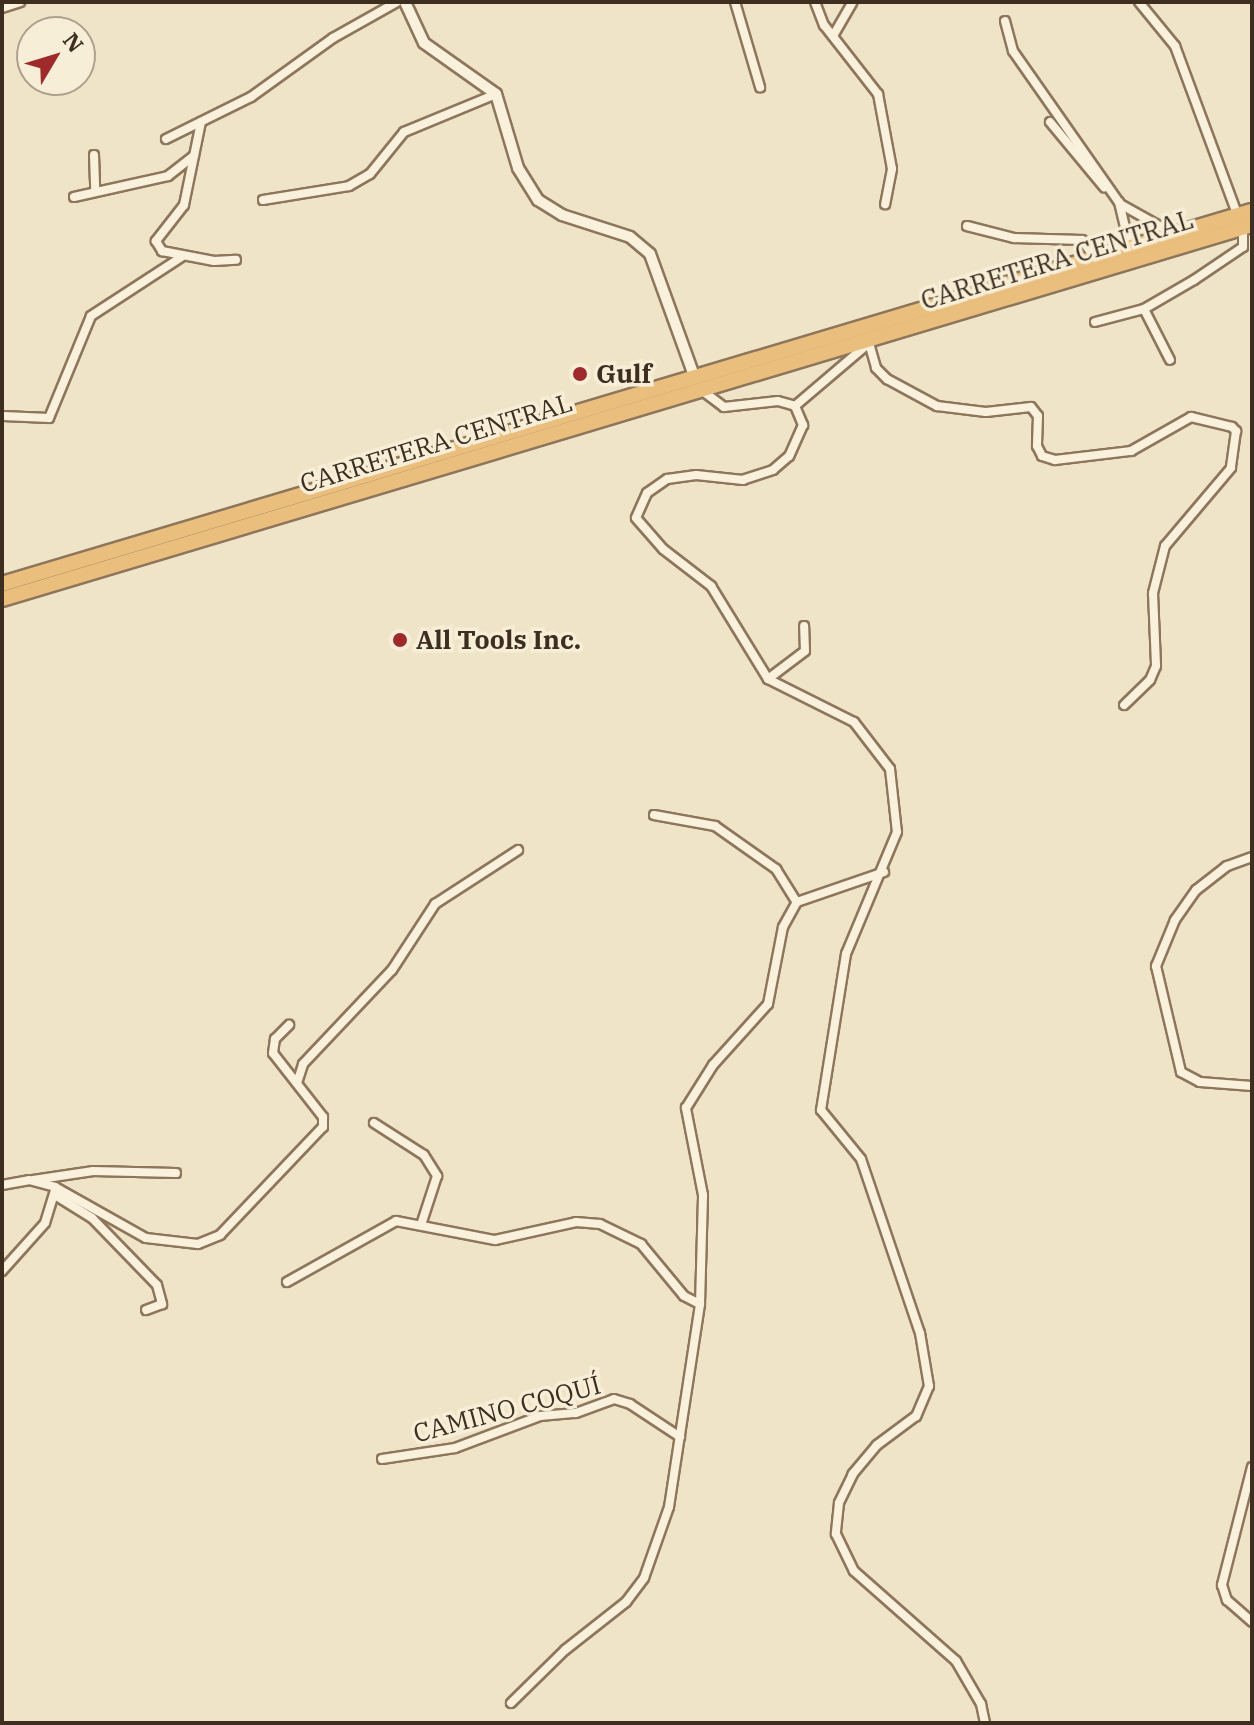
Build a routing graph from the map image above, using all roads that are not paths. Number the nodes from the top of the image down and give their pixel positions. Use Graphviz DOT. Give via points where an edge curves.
graph roads {
  1 [pos="20,2"];
  2 [pos="397,2"];
  3 [pos="405,2"];
  4 [pos="735,2"];
  5 [pos="815,2"];
  6 [pos="853,2"];
  7 [pos="1139,2"];
  8 [pos="2,8"];
  9 [pos="1005,21"];
  10 [pos="833,36"];
  11 [pos="760,87"];
  12 [pos="496,94"];
  13 [pos="201,122"];
  14 [pos="1050,122"];
  15 [pos="166,139"];
  16 [pos="94,155"];
  17 [pos="195,156"];
  18 [pos="95,189"];
  19 [pos="74,197"];
  20 [pos="263,200"];
  21 [pos="885,204"];
  22 [pos="1120,204"];
  23 [pos="1246,220"];
  24 [pos="967,226"];
  25 [pos="1175,235"];
  26 [pos="1130,248"];
  27 [pos="183,256"];
  28 [pos="1095,259"];
  29 [pos="236,260"];
  30 [pos="1144,309"];
  31 [pos="1095,322"];
  32 [pos="869,343"];
  33 [pos="1170,360"];
  34 [pos="698,385"];
  35 [pos="795,406"];
  36 [pos="3,416"];
  37 [pos="2,584"];
  38 [pos="2,599"];
  39 [pos="804,626"];
  40 [pos="768,679"];
  41 [pos="1124,705"];
  42 [pos="654,815"];
  43 [pos="518,850"];
  44 [pos="1252,857"];
  45 [pos="884,872"];
  46 [pos="797,902"];
  47 [pos="289,1025"];
  48 [pos="297,1084"];
  49 [pos="1252,1086"];
  50 [pos="374,1123"];
  51 [pos="176,1173"];
  52 [pos="29,1180"];
  53 [pos="2,1185"];
  54 [pos="55,1191"];
  55 [pos="421,1225"];
  56 [pos="2,1271"];
  57 [pos="287,1282"];
  58 [pos="700,1304"];
  59 [pos="146,1310"];
  60 [pos="680,1437"];
  61 [pos="382,1459"];
  62 [pos="1252,1467"];
  63 [pos="1252,1622"];
  64 [pos="511,1703"];
  65 [pos="985,1723"];
  1 -- 8 [label="street"];
  2 -- 13 [label="street" via="333,38 251,97"];
  3 -- 12 [label="street" via="424,43"];
  4 -- 11 [label="street"];
  5 -- 10 [label="street"];
  6 -- 10 [label="street"];
  7 -- 23 [label="street" via="1175,46"];
  9 -- 22 [label="street" via="1013,51"];
  10 -- 21 [label="street" via="878,94 892,169"];
  12 -- 20 [label="street" via="404,132 370,174 349,186"];
  12 -- 34 [label="street" via="518,168 538,200 562,215 630,237 650,254"];
  13 -- 15 [label="street"];
  13 -- 17 [label="street"];
  14 -- 22 [label="street"];
  16 -- 18 [label="street"];
  17 -- 18 [label="street" via="168,176"];
  17 -- 27 [label="street" via="184,205 156,241 162,251"];
  18 -- 19 [label="street"];
  22 -- 25 [label="street"];
  22 -- 26 [label="street"];
  23 -- 25 [label="highway, CARRETERA CENTRAL"];
  23 -- 30 [label="street" via="1243,247"];
  23 -- 32 [label="highway, CARRETERA CENTRAL"];
  24 -- 28 [label="street" via="1014,238 1082,240"];
  25 -- 26 [label="highway, CARRETERA CENTRAL"];
  26 -- 28 [label="highway, CARRETERA CENTRAL"];
  27 -- 29 [label="street"];
  27 -- 36 [label="street" via="91,316 49,418"];
  28 -- 34 [label="highway, CARRETERA CENTRAL"];
  30 -- 31 [label="street"];
  30 -- 33 [label="street"];
  32 -- 34 [label="highway, CARRETERA CENTRAL"];
  32 -- 35 [label="street"];
  32 -- 41 [label="street" via="876,368 887,379 937,406 986,412 1031,407 1038,416 1037,446 1042,456 1055,460 1131,451 1191,417 1236,431 1236,452 1224,481 1165,546 1153,593 1156,666 1150,680"];
  34 -- 35 [label="street" via="724,407 778,401"];
  34 -- 37 [label="highway, CARRETERA CENTRAL"];
  34 -- 38 [label="highway, CARRETERA CENTRAL"];
  35 -- 40 [label="street" via="803,425 789,456 773,470 743,480 696,475 667,479 647,493 636,512 663,549 711,586"];
  39 -- 40 [label="street" via="805,651"];
  40 -- 45 [label="street" via="854,722 890,769 897,832"];
  42 -- 46 [label="street" via="715,826 776,869"];
  43 -- 48 [label="street" via="435,904 392,970 303,1064"];
  44 -- 49 [label="street" via="1227,866 1196,890 1175,920 1156,966 1181,1072 1200,1082"];
  45 -- 46 [label="street"];
  45 -- 65 [label="street" via="846,954 821,1110 861,1159 920,1333 929,1386 916,1416 877,1445 853,1474 839,1503 836,1534 854,1571 956,1661 981,1704"];
  46 -- 58 [label="street" via="783,927 768,1004 713,1065 686,1108 703,1195"];
  47 -- 48 [label="street" via="275,1039 273,1053"];
  48 -- 54 [label="street" via="323,1117 323,1127 220,1235 198,1244 146,1238"];
  50 -- 55 [label="street" via="424,1155 437,1176"];
  51 -- 52 [label="street" via="93,1171"];
  52 -- 53 [label="street"];
  52 -- 54 [label="street"];
  54 -- 56 [label="street" via="45,1223"];
  54 -- 59 [label="street" via="92,1218 157,1285 162,1304"];
  55 -- 57 [label="street" via="396,1221"];
  55 -- 58 [label="street" via="495,1240 576,1222 600,1224 641,1244 684,1296"];
  58 -- 60 [label="street"];
  60 -- 61 [label="street, CAMINO COQUÍ" via="614,1399 576,1413 540,1416 455,1448"];
  60 -- 64 [label="street" via="669,1507 644,1578 626,1602 565,1650"];
  62 -- 63 [label="street" via="1222,1585 1227,1600"];
}
